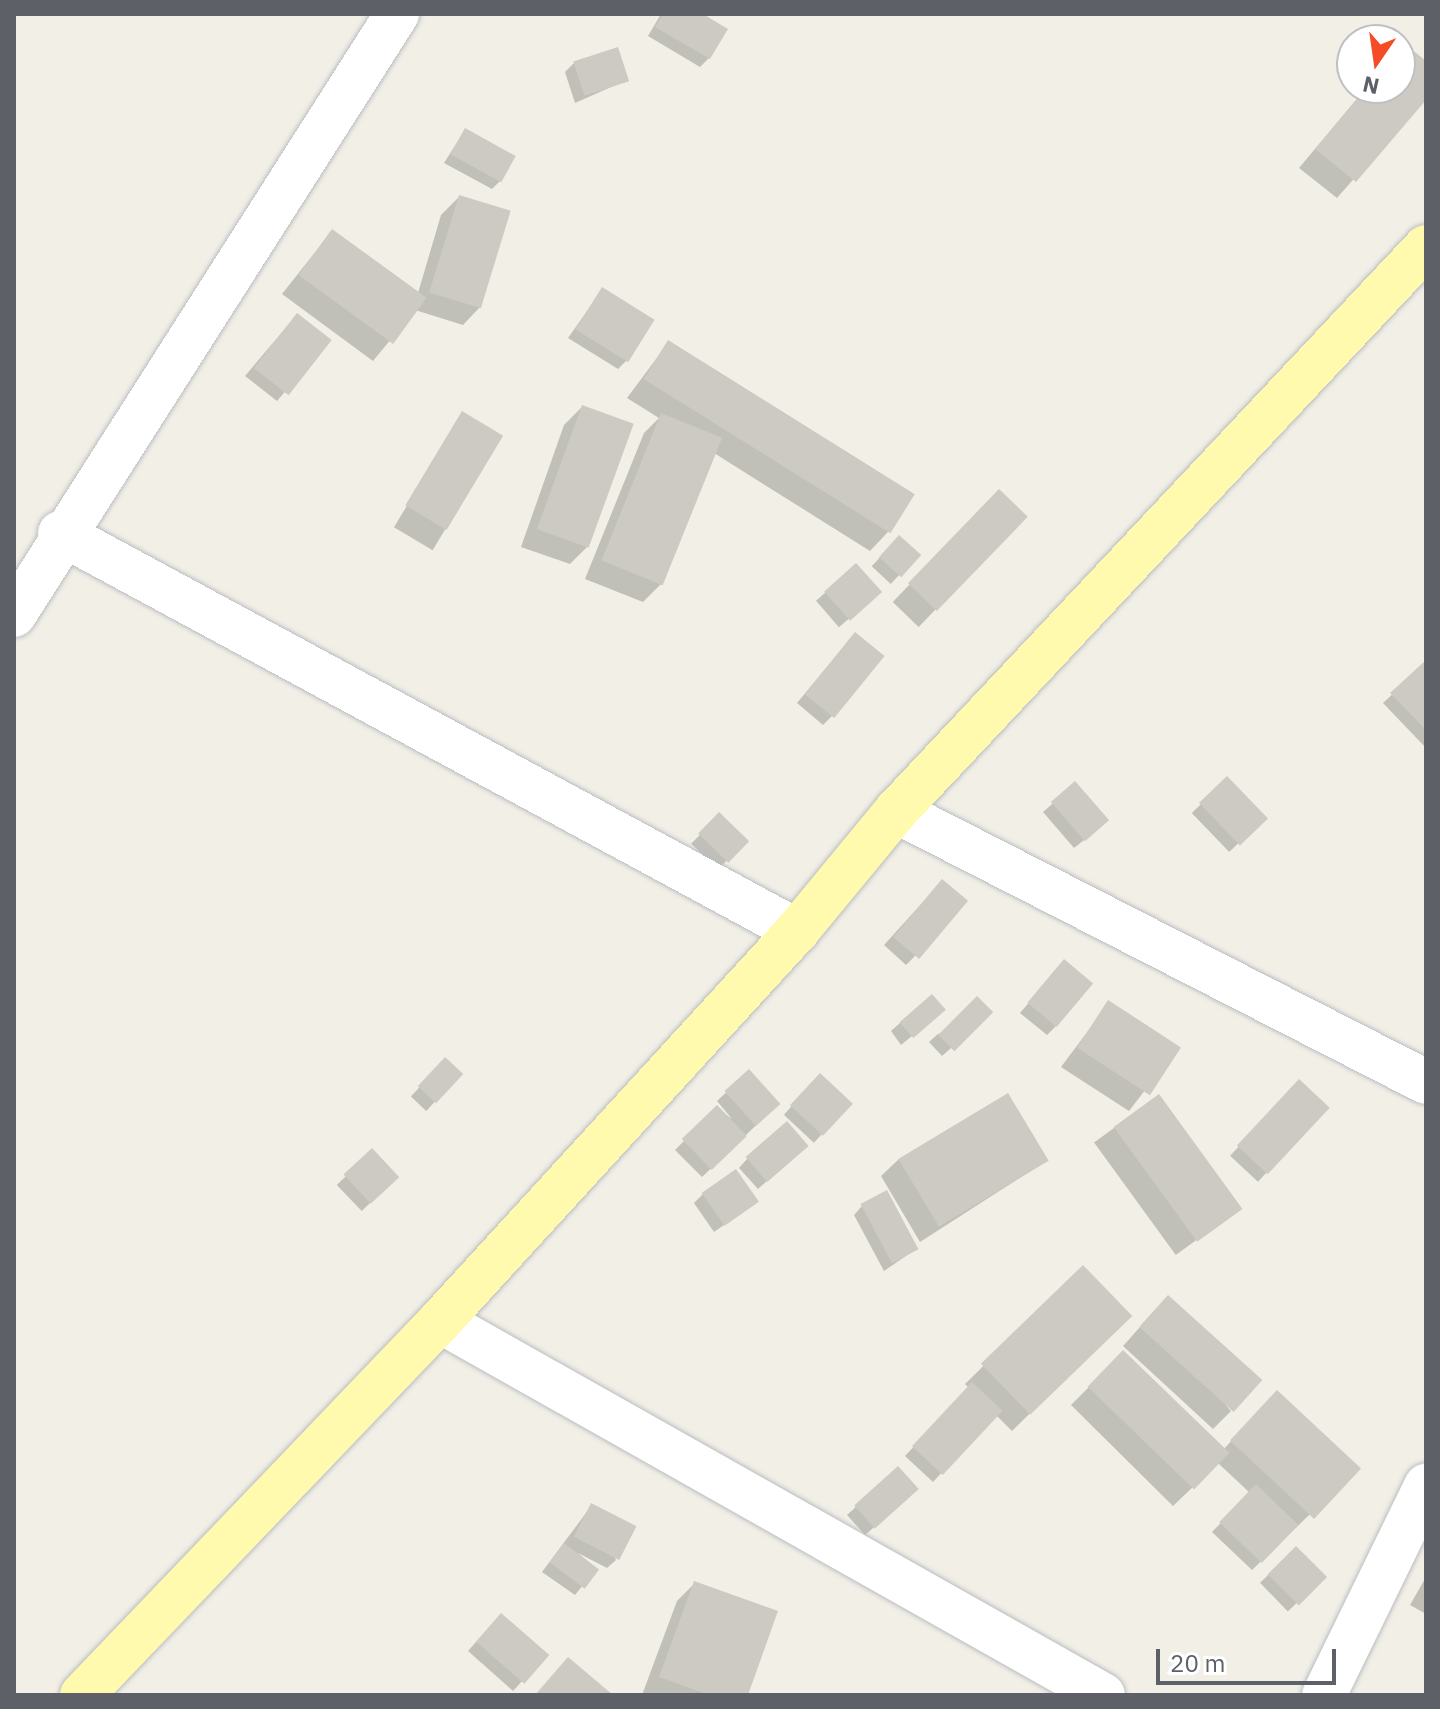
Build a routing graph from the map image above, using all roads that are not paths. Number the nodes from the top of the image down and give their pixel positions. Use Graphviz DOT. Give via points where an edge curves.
graph roads {
  1 [pos="397,14"];
  2 [pos="1426,247"];
  3 [pos="60,533"];
  4 [pos="14,615"];
  5 [pos="896,811"];
  6 [pos="797,931"];
  7 [pos="1426,1082"];
  8 [pos="440,1321"];
  9 [pos="1426,1486"];
  10 [pos="82,1695"];
  11 [pos="1103,1695"];
  12 [pos="1324,1695"];
  1 -- 3 [label="street"];
  2 -- 5 [label="main road"];
  3 -- 4 [label="street"];
  3 -- 6 [label="street"];
  5 -- 6 [label="main road"];
  5 -- 7 [label="street"];
  6 -- 8 [label="main road"];
  8 -- 10 [label="main road"];
  8 -- 11 [label="street"];
  9 -- 12 [label="street"];
}
